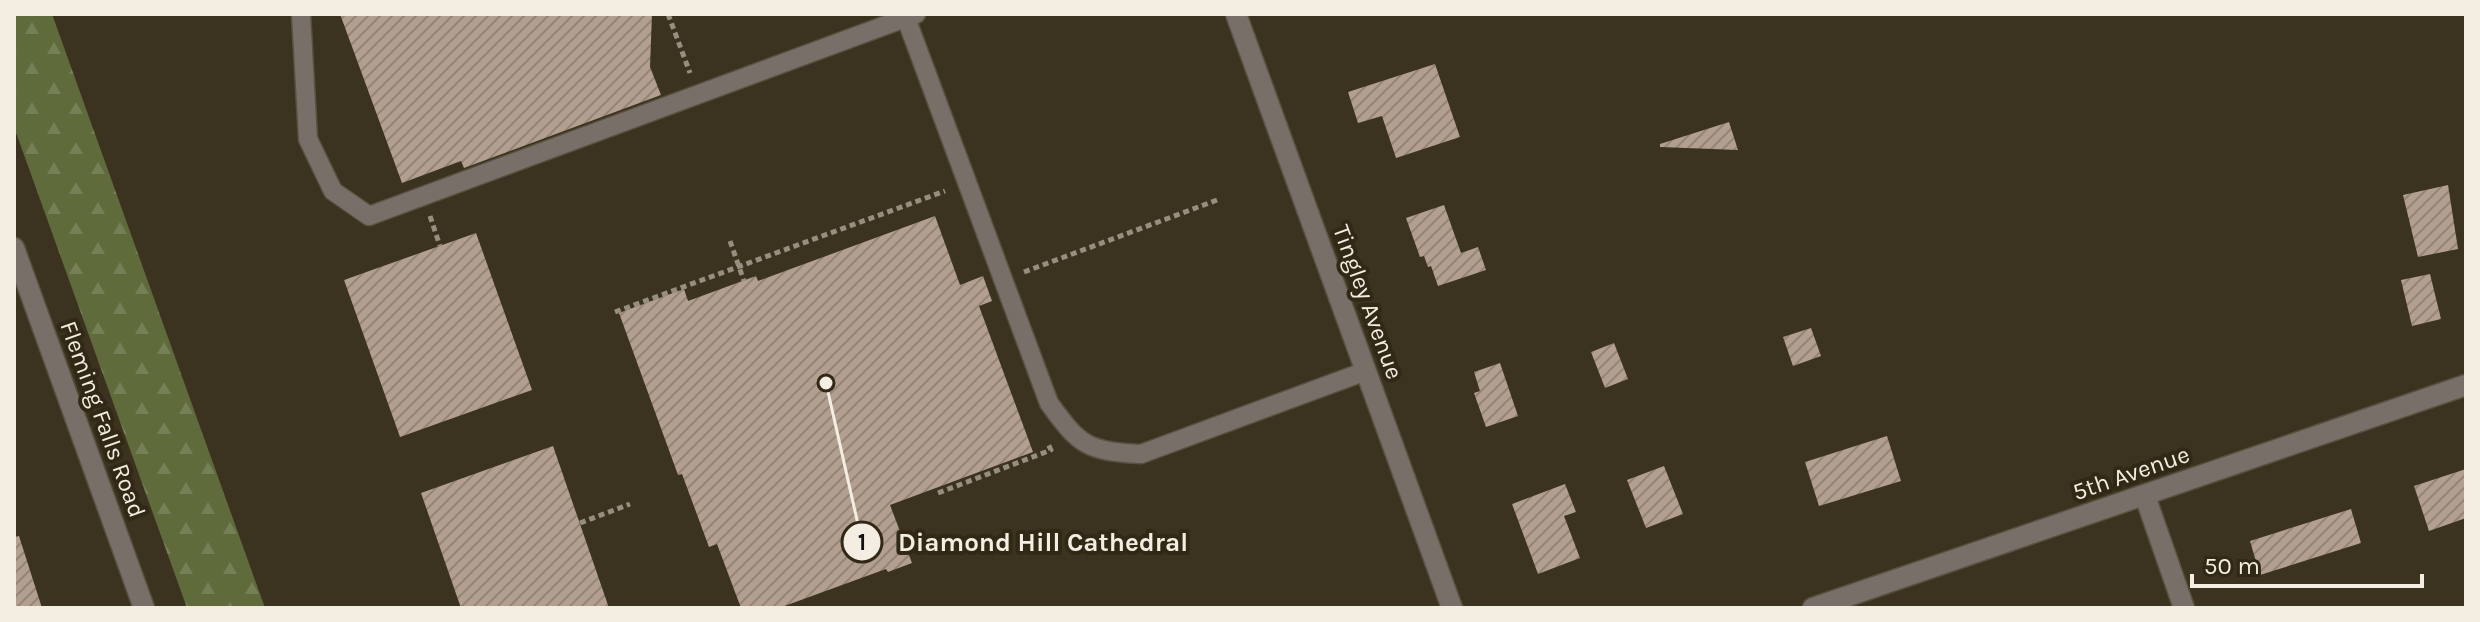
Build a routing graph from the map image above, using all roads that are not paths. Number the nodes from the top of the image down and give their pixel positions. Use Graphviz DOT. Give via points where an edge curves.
graph roads {
  1 [pos="301,14"];
  2 [pos="1236,14"];
  3 [pos="911,16"];
  4 [pos="14,248"];
  5 [pos="1366,371"];
  6 [pos="2466,385"];
  7 [pos="2145,496"];
  8 [pos="144,608"];
  9 [pos="1452,608"];
  10 [pos="1813,608"];
  11 [pos="2184,608"];
  1 -- 3 [label="lane" via="308,139 333,191 369,216"];
  2 -- 5 [label="street, Tingley Avenue"];
  3 -- 5 [label="lane" via="1049,403 1074,438 1103,452 1141,454"];
  4 -- 8 [label="street, Fleming Falls Road"];
  5 -- 9 [label="street, Tingley Avenue"];
  6 -- 7 [label="street, 5th Avenue"];
  7 -- 10 [label="street, 5th Avenue"];
  7 -- 11 [label="street"];
}
